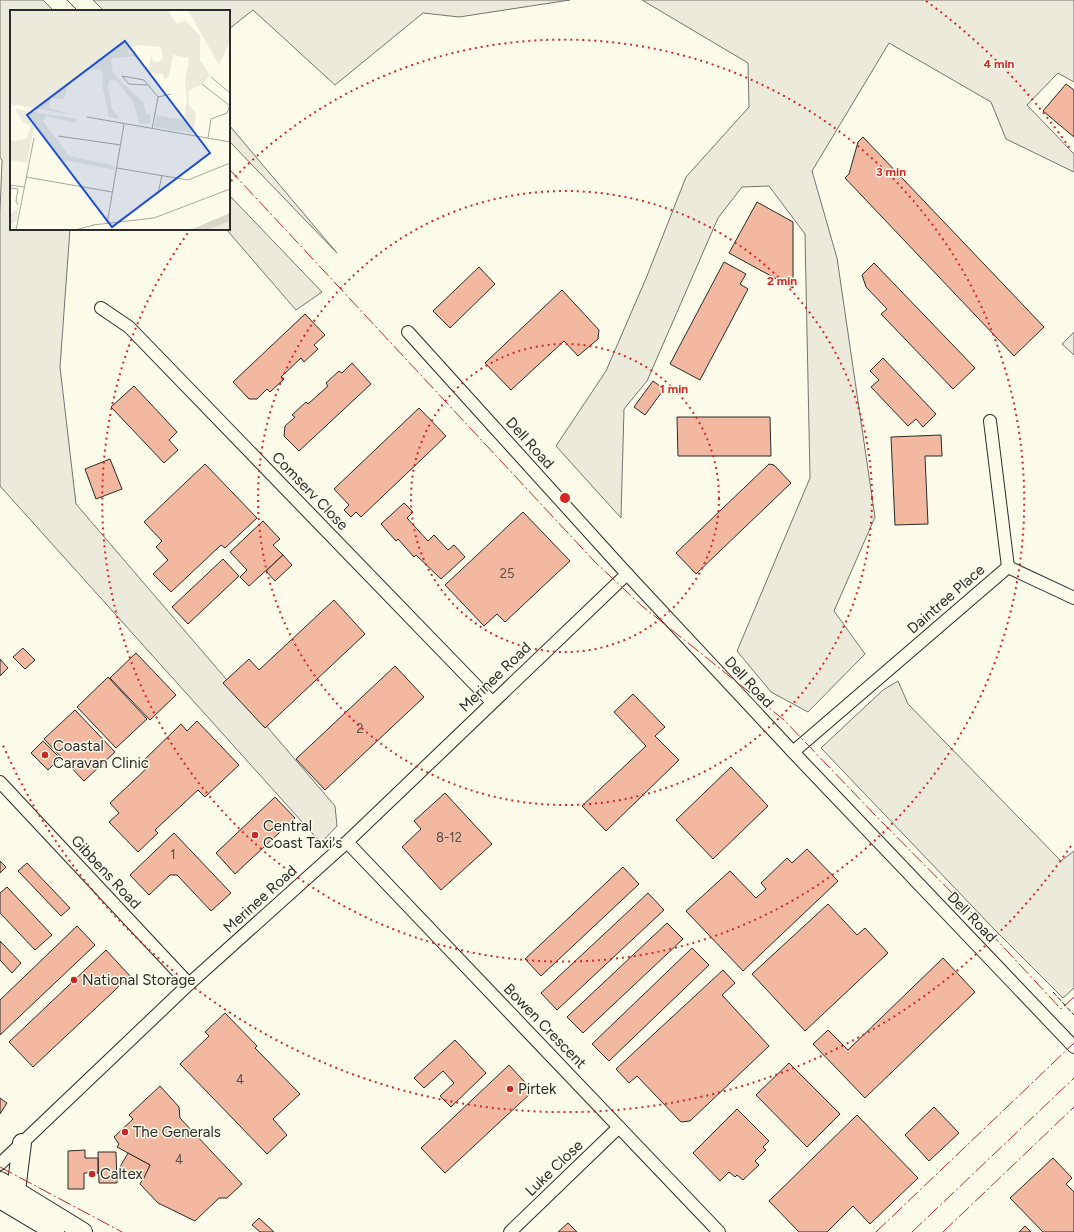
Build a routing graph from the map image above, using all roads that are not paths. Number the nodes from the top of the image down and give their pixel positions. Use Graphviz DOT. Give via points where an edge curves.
graph roads {
  1 [pos="101,308"];
  2 [pos="408,332"];
  3 [pos="990,421"];
  4 [pos="1008,567"];
  5 [pos="627,574"];
  6 [pos="1074,598"];
  7 [pos="492,702"];
  8 [pos="793,752"];
  9 [pos="0,782"];
  10 [pos="347,842"];
  11 [pos="189,984"];
  12 [pos="1074,1047"];
  13 [pos="620,1127"];
  14 [pos="22,1143"];
  15 [pos="0,1164"];
  16 [pos="0,1181"];
  17 [pos="16,1191"];
  18 [pos="0,1199"];
  19 [pos="55,1232"];
  20 [pos="83,1232"];
  21 [pos="510,1232"];
  22 [pos="719,1232"];
  1 -- 7 [label="street, Comserv Close" via="129,327"];
  2 -- 5 [label="street, Dell Road"];
  3 -- 4 [label="street, Daintree Place"];
  4 -- 6 [label="street"];
  4 -- 8 [label="street, Daintree Place"];
  5 -- 7 [label="street, Merinee Road"];
  5 -- 8 [label="street, Dell Road"];
  7 -- 10 [label="street, Merinee Road"];
  8 -- 12 [label="street, Dell Road"];
  9 -- 11 [label="street, Gibbens Road"];
  10 -- 11 [label="street, Merinee Road"];
  10 -- 13 [label="street, Bowen Crescent"];
  11 -- 14 [label="street, Merinee Road"];
  13 -- 21 [label="street, Luke Close"];
  13 -- 22 [label="street, Bowen Crescent"];
  14 -- 15 [label="street, Merinee Road"];
  14 -- 17 [label="main road"];
  16 -- 17 [label="main road"];
  17 -- 20 [label="main road"];
  18 -- 19 [label="main road"];
}
